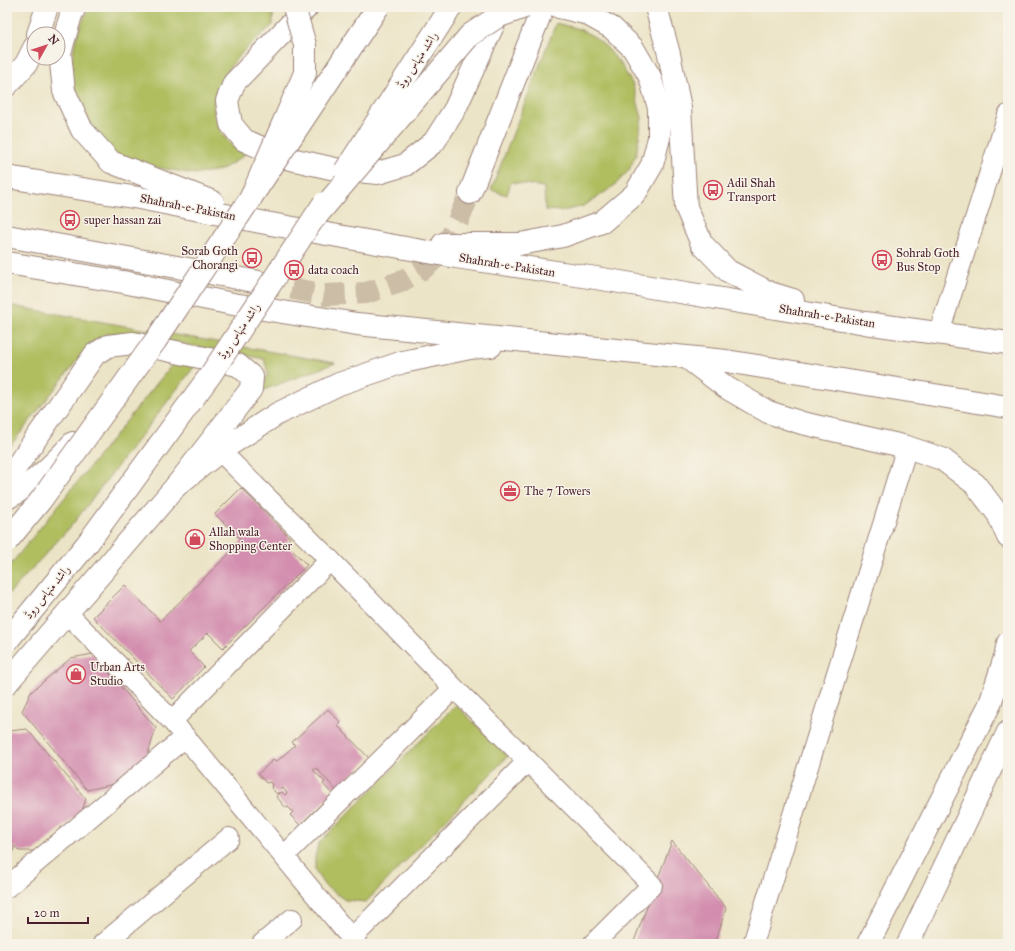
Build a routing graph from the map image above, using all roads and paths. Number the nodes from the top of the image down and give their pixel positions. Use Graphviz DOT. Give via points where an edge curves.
graph roads {
  1 [pos="47,7"];
  2 [pos="75,7"];
  3 [pos="294,7"];
  4 [pos="307,7"];
  5 [pos="378,7"];
  6 [pos="451,7"];
  7 [pos="501,7"];
  8 [pos="525,7"];
  9 [pos="543,7"];
  10 [pos="559,7"];
  11 [pos="656,7"];
  12 [pos="41,26"];
  13 [pos="26,64"];
  14 [pos="7,85"];
  15 [pos="1008,115"];
  16 [pos="7,177"];
  17 [pos="470,193"];
  18 [pos="249,202"];
  19 [pos="314,219"];
  20 [pos="271,224"];
  21 [pos="7,236"];
  22 [pos="388,245"];
  23 [pos="7,263"];
  24 [pos="7,279"];
  25 [pos="123,282"];
  26 [pos="259,282"];
  27 [pos="865,323"];
  28 [pos="938,333"];
  29 [pos="538,342"];
  30 [pos="1008,343"];
  31 [pos="686,357"];
  32 [pos="116,396"];
  33 [pos="1008,407"];
  34 [pos="907,447"];
  35 [pos="220,451"];
  36 [pos="7,480"];
  37 [pos="177,485"];
  38 [pos="7,498"];
  39 [pos="1008,538"];
  40 [pos="7,541"];
  41 [pos="330,560"];
  42 [pos="67,613"];
  43 [pos="7,641"];
  44 [pos="1008,643"];
  45 [pos="7,683"];
  46 [pos="454,688"];
  47 [pos="172,721"];
  48 [pos="1008,732"];
  49 [pos="185,737"];
  50 [pos="528,760"];
  51 [pos="229,838"];
  52 [pos="284,856"];
  53 [pos="7,887"];
  54 [pos="292,918"];
  55 [pos="606,936"];
  56 [pos="354,941"];
  57 [pos="103,944"];
  58 [pos="262,944"];
  59 [pos="593,944"];
  60 [pos="753,944"];
  61 [pos="868,944"];
  62 [pos="908,944"];
  1 -- 12 [label="main road"];
  2 -- 20 [label="main road" via="60,53 64,91 82,130 111,162"];
  3 -- 18 [label="main road, bridge" via="305,45 305,73"];
  4 -- 7 [label="main road" via="234,83 227,102 231,124 244,140 282,157 334,169 378,173 405,165 434,142 455,109"];
  5 -- 18 [label="main road, bridge"];
  6 -- 19 [label="main road, راشد منہاس روڈ, bridge"];
  8 -- 19 [label="main road, bridge" via="497,17 470,35"];
  9 -- 17 [label="main road"];
  10 -- 22 [label="main road" via="586,14 612,28 633,48 650,77 659,108 659,138 652,165 635,194 602,222 563,236 520,244"];
  11 -- 27 [label="main road" via="680,108 686,207 702,244 728,271 770,293"];
  13 -- 14 [label="main road"];
  15 -- 28 [label="street"];
  16 -- 20 [label="main road, Shahrah-e-Pakistan" via="139,198"];
  18 -- 32 [label="main road, bridge"];
  19 -- 43 [label="main road, راشد منہاس روڈ, bridge" via="211,374 87,544"];
  20 -- 22 [label="main road, Shahrah-e-Pakistan"];
  21 -- 26 [label="main road"];
  22 -- 27 [label="main road, Shahrah-e-Pakistan"];
  23 -- 25 [label="main road"];
  24 -- 25 [label="main road"];
  25 -- 29 [label="main road" via="233,304 357,324"];
  27 -- 28 [label="main road, Shahrah-e-Pakistan"];
  28 -- 30 [label="main road, Shahrah-e-Pakistan"];
  29 -- 31 [label="main road"];
  29 -- 35 [label="main road" via="470,348 403,362 346,382 277,414"];
  31 -- 33 [label="main road" via="726,361"];
  31 -- 34 [label="main road" via="727,388 768,412 802,423"];
  32 -- 38 [label="main road, bridge" via="50,468 20,492"];
  32 -- 40 [label="main road, bridge"];
  34 -- 39 [label="main road" via="942,459 976,484 998,514"];
  34 -- 60 [label="street"];
  35 -- 37 [label="main road"];
  35 -- 41 [label="street"];
  36 -- 37 [label="main road" via="94,354 108,346 133,343 238,365 252,376 251,389"];
  37 -- 42 [label="main road"];
  41 -- 46 [label="street"];
  41 -- 47 [label="street"];
  42 -- 45 [label="main road"];
  42 -- 47 [label="street"];
  44 -- 61 [label="main road" via="990,704"];
  46 -- 50 [label="street"];
  46 -- 52 [label="street"];
  47 -- 49 [label="street"];
  48 -- 62 [label="main road"];
  49 -- 52 [label="street"];
  49 -- 53 [label="street"];
  50 -- 55 [label="street" via="652,885"];
  50 -- 56 [label="street"];
  51 -- 57 [label="street"];
  52 -- 56 [label="street"];
  54 -- 58 [label="street"];
  55 -- 59 [label="street"];
}
